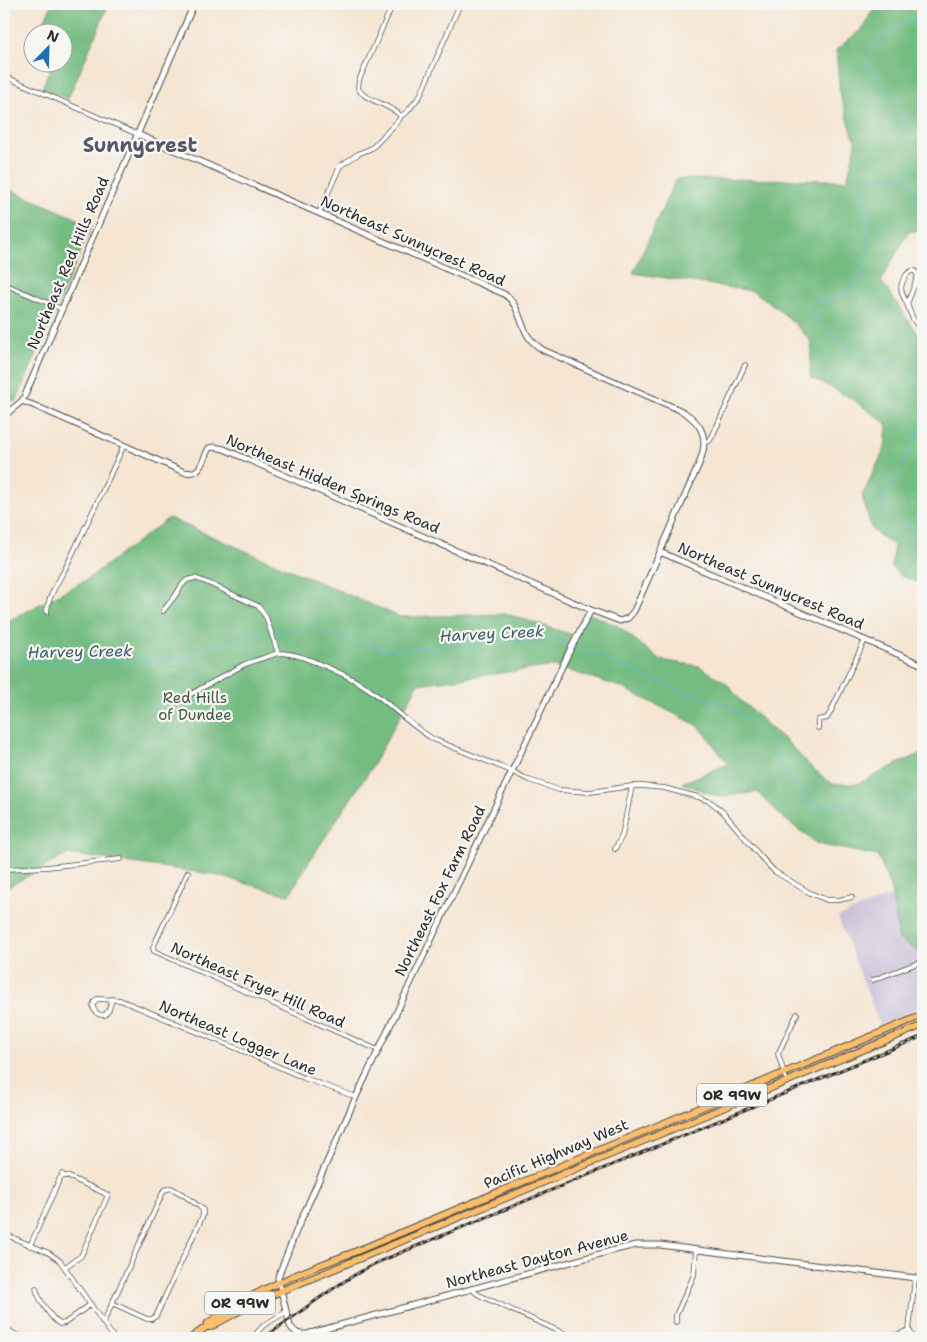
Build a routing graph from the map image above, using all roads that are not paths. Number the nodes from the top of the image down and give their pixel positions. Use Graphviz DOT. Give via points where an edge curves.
graph roads {
  1 [pos="194,4"];
  2 [pos="392,4"];
  3 [pos="460,4"];
  4 [pos="4,76"];
  5 [pos="401,116"];
  6 [pos="137,134"];
  7 [pos="319,213"];
  8 [pos="4,284"];
  9 [pos="907,304"];
  10 [pos="62,309"];
  11 [pos="923,331"];
  12 [pos="745,364"];
  13 [pos="22,401"];
  14 [pos="4,416"];
  15 [pos="704,442"];
  16 [pos="124,445"];
  17 [pos="660,552"];
  18 [pos="590,610"];
  19 [pos="163,611"];
  20 [pos="47,612"];
  21 [pos="865,640"];
  22 [pos="278,653"];
  23 [pos="923,666"];
  24 [pos="184,698"];
  25 [pos="818,728"];
  26 [pos="511,771"];
  27 [pos="632,786"];
  28 [pos="615,849"];
  29 [pos="121,859"];
  30 [pos="4,869"];
  31 [pos="188,872"];
  32 [pos="852,897"];
  33 [pos="923,962"];
  34 [pos="873,980"];
  35 [pos="112,999"];
  36 [pos="797,1014"];
  37 [pos="923,1015"];
  38 [pos="923,1026"];
  39 [pos="378,1050"];
  40 [pos="784,1074"];
  41 [pos="787,1082"];
  42 [pos="356,1097"];
  43 [pos="4,1234"];
  44 [pos="30,1246"];
  45 [pos="696,1250"];
  46 [pos="65,1267"];
  47 [pos="915,1278"];
  48 [pos="923,1279"];
  49 [pos="279,1283"];
  50 [pos="36,1288"];
  51 [pos="472,1288"];
  52 [pos="281,1291"];
  53 [pos="91,1304"];
  54 [pos="112,1304"];
  55 [pos="286,1312"];
  56 [pos="676,1322"];
  57 [pos="103,1323"];
  58 [pos="4,1324"];
  59 [pos="206,1327"];
  60 [pos="909,1330"];
  61 [pos="299,1336"];
  62 [pos="21,1338"];
  63 [pos="114,1338"];
  64 [pos="191,1338"];
  65 [pos="252,1338"];
  66 [pos="574,1338"];
  67 [pos="888,1338"];
  68 [pos="914,1338"];
  1 -- 6 [label="street, Northeast Red Hills Road"];
  2 -- 5 [label="street" via="358,88 362,95 394,109"];
  3 -- 5 [label="street" via="420,96"];
  4 -- 6 [label="street, Northeast Sunnycrest Road"];
  5 -- 7 [label="street" via="372,148 340,166"];
  6 -- 7 [label="street, Northeast Sunnycrest Road"];
  6 -- 10 [label="street, Northeast Red Hills Road"];
  7 -- 15 [label="street, Northeast Sunnycrest Road" via="504,294 517,309 527,334 537,346 682,411 698,424"];
  8 -- 10 [label="street"];
  9 -- 9 [label="street" via="918,276 915,271 907,274 901,284"];
  9 -- 11 [label="street"];
  10 -- 13 [label="street, Northeast Red Hills Road"];
  12 -- 15 [label="street" via="712,438"];
  13 -- 14 [label="street, Northeast Red Hills Road"];
  13 -- 16 [label="street, Northeast Hidden Springs Road"];
  15 -- 17 [label="street, Northeast Sunnycrest Road" via="702,456"];
  16 -- 18 [label="street, Northeast Hidden Springs Road" via="188,473 200,468 209,448 220,448"];
  16 -- 20 [label="street" via="50,596"];
  17 -- 18 [label="street" via="628,618 614,620"];
  17 -- 21 [label="street, Northeast Sunnycrest Road"];
  18 -- 26 [label="street, Northeast Fox Farm Road"];
  19 -- 22 [label="street" via="187,580 193,578 216,586 258,606 266,616"];
  21 -- 23 [label="street, Northeast Sunnycrest Road"];
  21 -- 25 [label="street" via="829,715 818,720"];
  22 -- 24 [label="street" via="240,666"];
  22 -- 26 [label="street" via="302,657 351,678 428,736"];
  26 -- 27 [label="street" via="537,784 560,790 590,792"];
  26 -- 39 [label="street, Northeast Fox Farm Road"];
  27 -- 28 [label="street" via="622,836"];
  27 -- 32 [label="street" via="664,788 710,802 724,813 774,871 827,900"];
  29 -- 30 [label="street"];
  31 -- 39 [label="street, Northeast Fryer Hill Road" via="154,950"];
  33 -- 34 [label="street"];
  35 -- 35 [label="street" via="97,999 93,1009 105,1015"];
  35 -- 42 [label="street, Northeast Logger Lane"];
  36 -- 40 [label="street" via="778,1054"];
  37 -- 40 [label="main road, Pacific Highway West / OR 99W"];
  38 -- 41 [label="main road, Pacific Highway West / OR 99W"];
  39 -- 42 [label="street, Northeast Fox Farm Road"];
  40 -- 41 [label="street"];
  40 -- 49 [label="main road, Pacific Highway West / OR 99W"];
  41 -- 52 [label="main road, Pacific Highway West / OR 99W"];
  42 -- 49 [label="street, Northeast Fox Farm Road" via="297,1229 279,1273"];
  43 -- 44 [label="street"];
  44 -- 46 [label="street" via="55,1257"];
  44 -- 46 [label="street" via="62,1175 104,1192 107,1198 82,1253"];
  45 -- 47 [label="street, Northeast Dayton Avenue"];
  45 -- 51 [label="street, Northeast Dayton Avenue" via="636,1245"];
  45 -- 56 [label="street" via="694,1275 676,1314"];
  46 -- 53 [label="street"];
  47 -- 48 [label="street, Northeast Dayton Avenue"];
  47 -- 60 [label="street"];
  49 -- 52 [label="street, Northeast Fox Farm Road"];
  49 -- 59 [label="main road, Pacific Highway West / OR 99W" via="234,1306"];
  50 -- 53 [label="street" via="37,1295 60,1324"];
  51 -- 61 [label="street, Northeast Dayton Avenue"];
  51 -- 66 [label="street" via="479,1295"];
  52 -- 55 [label="street, Northeast Dayton Avenue"];
  52 -- 59 [label="main road, Pacific Highway West / OR 99W"];
  53 -- 57 [label="street"];
  54 -- 54 [label="street" via="164,1190 174,1189 202,1210 203,1215 156,1316 147,1319"];
  54 -- 57 [label="street"];
  55 -- 61 [label="street, Northeast Dayton Avenue" via="290,1326"];
  55 -- 65 [label="street" via="264,1325"];
  57 -- 63 [label="street"];
  58 -- 62 [label="street"];
  59 -- 64 [label="main road, Pacific Highway West / OR 99W"];
  60 -- 67 [label="street"];
  60 -- 68 [label="street"];
}
